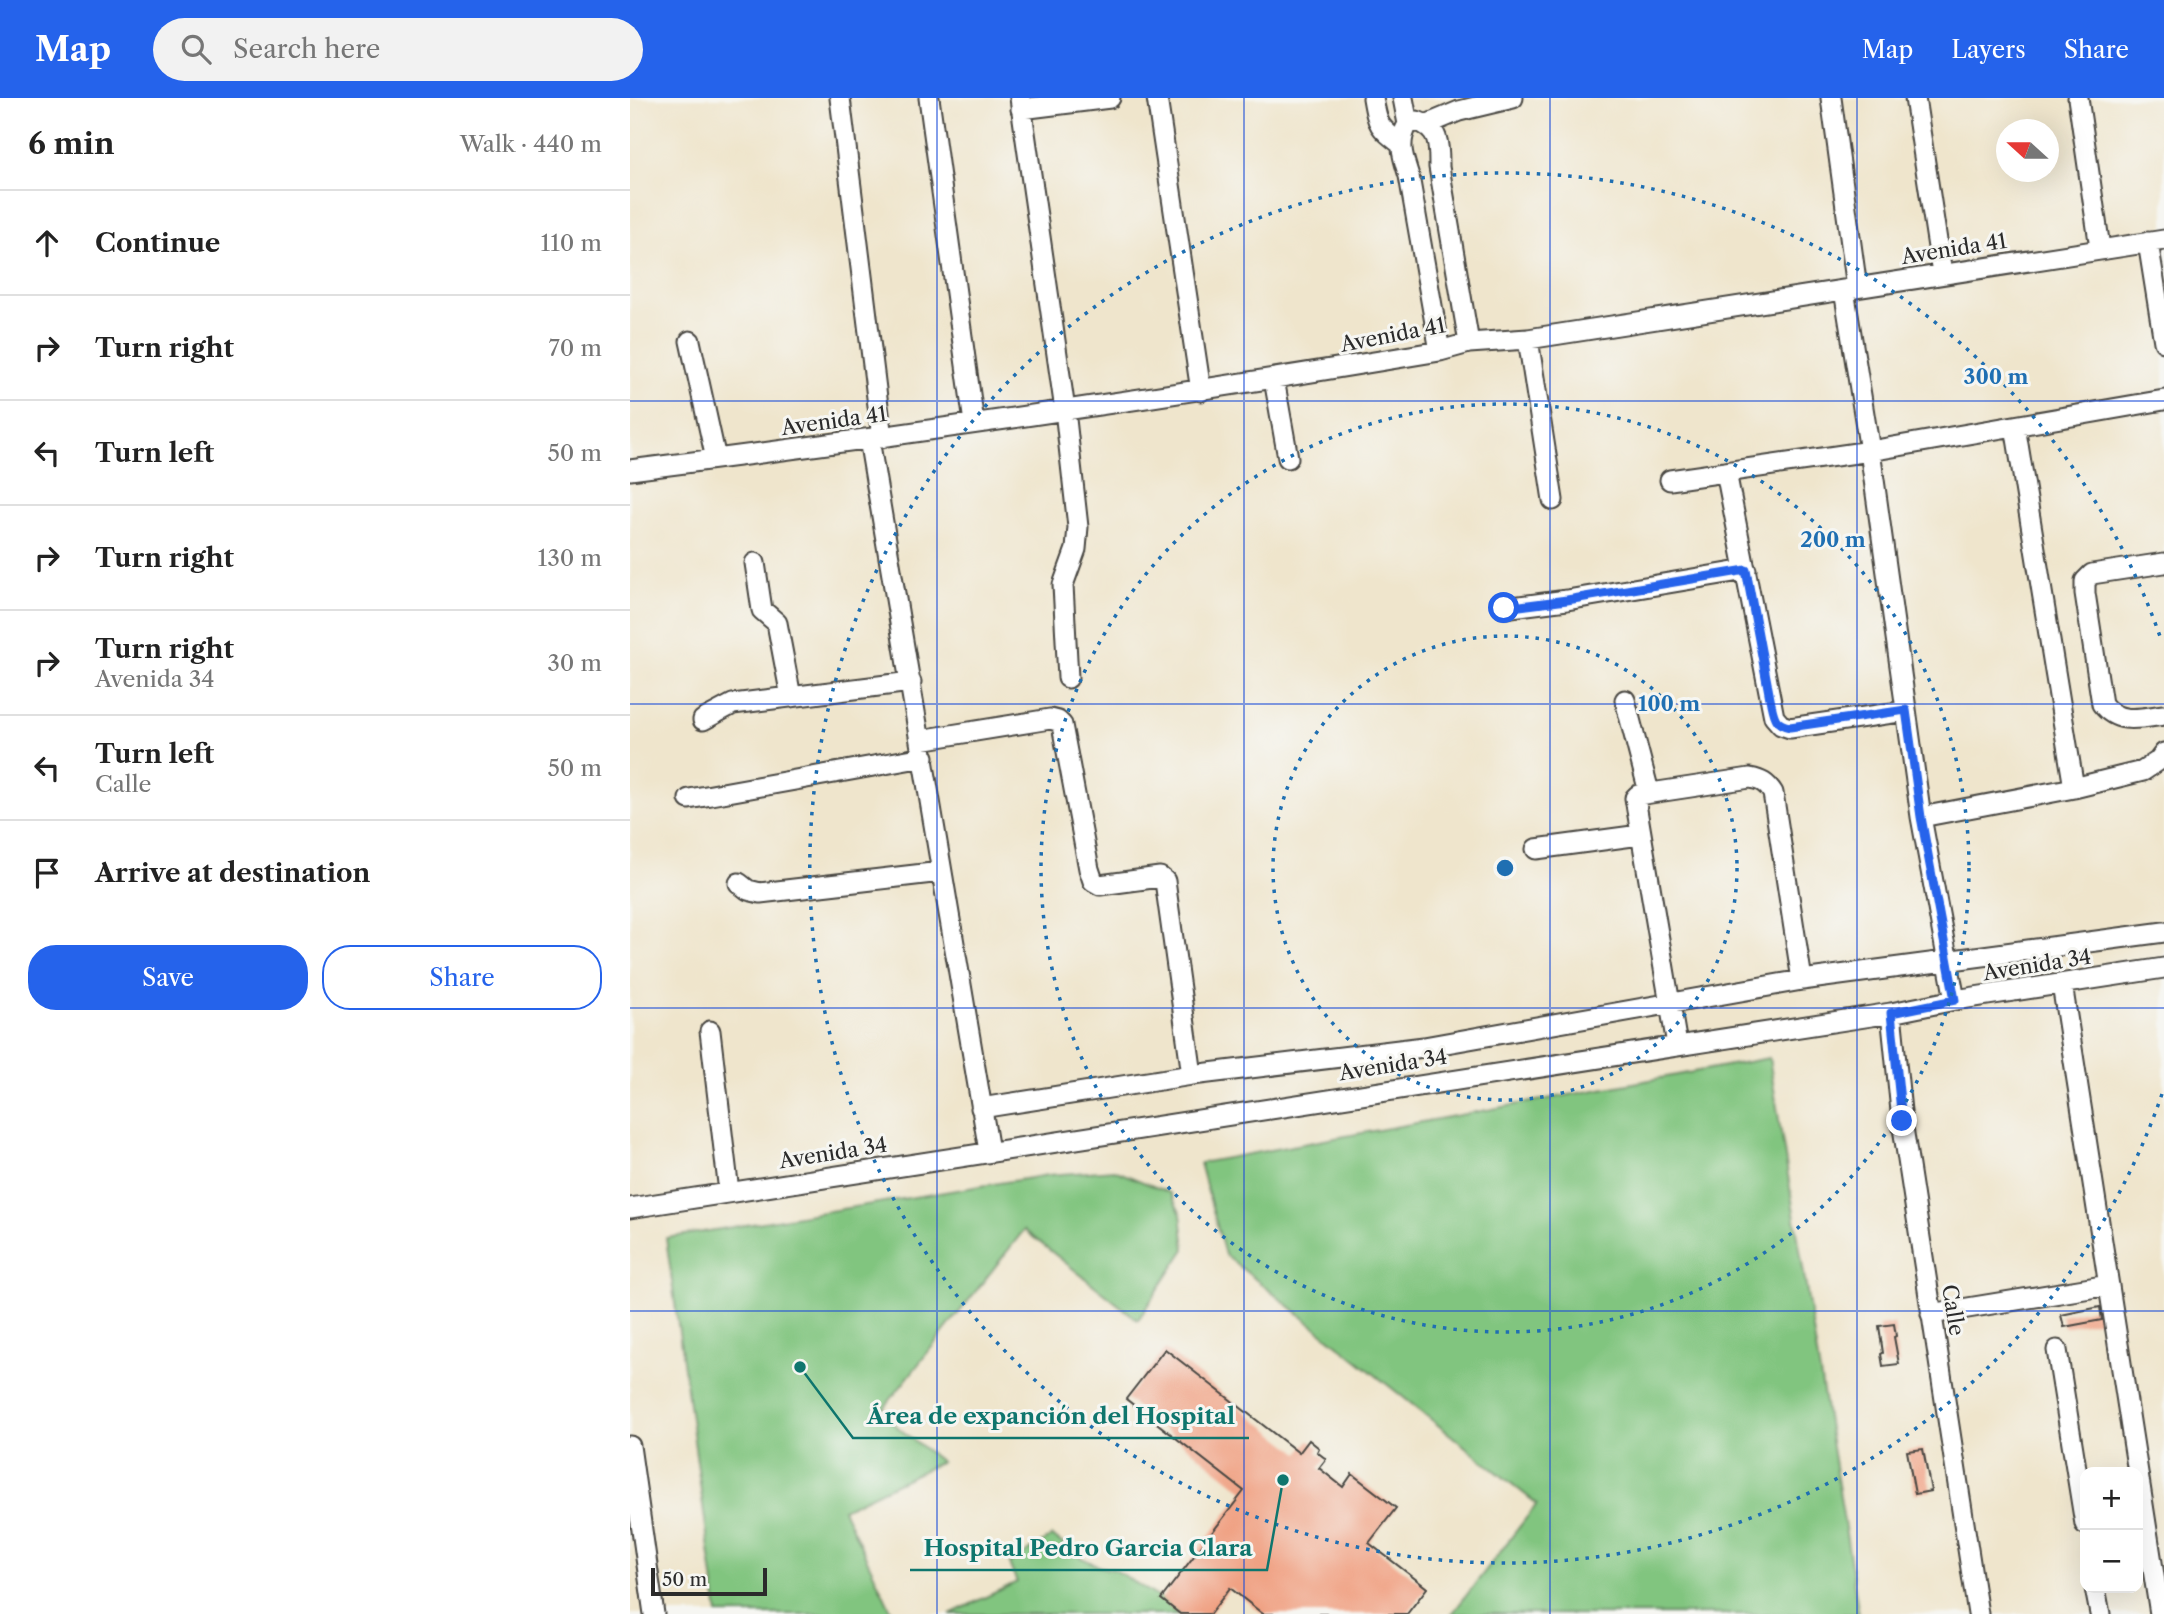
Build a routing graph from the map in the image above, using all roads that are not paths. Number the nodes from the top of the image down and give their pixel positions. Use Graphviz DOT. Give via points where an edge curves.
graph roads {
  1 [pos="840,98"];
  2 [pos="929,98"];
  3 [pos="1110,98"];
  4 [pos="1157,98"];
  5 [pos="1373,98"];
  6 [pos="1403,98"];
  7 [pos="1513,98"];
  8 [pos="1831,98"];
  9 [pos="1915,98"];
  10 [pos="2078,98"];
  11 [pos="1021,103"];
  12 [pos="1418,124"];
  13 [pos="1402,145"];
  14 [pos="2156,241"];
  15 [pos="2100,248"];
  16 [pos="1942,273"];
  17 [pos="1851,289"];
  18 [pos="1528,339"];
  19 [pos="690,341"];
  20 [pos="2164,342"];
  21 [pos="1469,343"];
  22 [pos="1440,351"];
  23 [pos="1274,379"];
  24 [pos="1201,391"];
  25 [pos="2164,400"];
  26 [pos="1065,410"];
  27 [pos="974,423"];
  28 [pos="2015,426"];
  29 [pos="875,439"];
  30 [pos="1870,451"];
  31 [pos="1289,458"];
  32 [pos="716,459"];
  33 [pos="630,470"];
  34 [pos="1726,472"];
  35 [pos="1670,480"];
  36 [pos="1553,500"];
  37 [pos="755,563"];
  38 [pos="2164,563"];
  39 [pos="1746,570"];
  40 [pos="1504,608"];
  41 [pos="1068,678"];
  42 [pos="911,682"];
  43 [pos="791,697"];
  44 [pos="1625,699"];
  45 [pos="1906,710"];
  46 [pos="2164,715"];
  47 [pos="703,720"];
  48 [pos="922,749"];
  49 [pos="2164,753"];
  50 [pos="2074,788"];
  51 [pos="1649,792"];
  52 [pos="689,799"];
  53 [pos="1921,817"];
  54 [pos="1640,835"];
  55 [pos="1536,849"];
  56 [pos="941,872"];
  57 [pos="739,883"];
  58 [pos="2164,932"];
  59 [pos="1947,960"];
  60 [pos="2164,968"];
  61 [pos="1802,981"];
  62 [pos="2062,984"];
  63 [pos="1955,1000"];
  64 [pos="1669,1003"];
  65 [pos="1891,1013"];
  66 [pos="710,1031"];
  67 [pos="1677,1045"];
  68 [pos="1192,1075"];
  69 [pos="981,1108"];
  70 [pos="989,1151"];
  71 [pos="729,1192"];
  72 [pos="630,1208"];
  73 [pos="2109,1285"];
  74 [pos="1931,1314"];
  75 [pos="2057,1350"];
  76 [pos="630,1446"];
  77 [pos="2080,1493"];
  78 [pos="637,1554"];
  79 [pos="2096,1593"];
  80 [pos="654,1614"];
  81 [pos="1978,1614"];
  82 [pos="2100,1614"];
  83 [pos="2160,1614"];
  1 -- 29 [label="street"];
  2 -- 27 [label="street"];
  3 -- 11 [label="street"];
  4 -- 24 [label="street"];
  5 -- 13 [label="street" via="1377,121"];
  6 -- 12 [label="street"];
  7 -- 12 [label="street"];
  8 -- 17 [label="street"];
  9 -- 16 [label="street"];
  10 -- 15 [label="street"];
  11 -- 26 [label="street"];
  12 -- 13 [label="street" via="1402,135"];
  12 -- 21 [label="street" via="1434,131 1439,145"];
  13 -- 22 [label="street"];
  14 -- 15 [label="street, Avenida 41"];
  14 -- 20 [label="street"];
  15 -- 16 [label="street, Avenida 41"];
  16 -- 17 [label="street, Avenida 41"];
  17 -- 18 [label="street, Avenida 41"];
  17 -- 30 [label="street"];
  18 -- 21 [label="street, Avenida 41"];
  18 -- 36 [label="street"];
  19 -- 32 [label="street"];
  21 -- 22 [label="street, Avenida 41"];
  22 -- 23 [label="street, Avenida 41"];
  23 -- 24 [label="street, Avenida 41"];
  23 -- 31 [label="street"];
  24 -- 26 [label="street, Avenida 41"];
  25 -- 28 [label="street"];
  26 -- 27 [label="street, Avenida 41"];
  26 -- 41 [label="street" via="1078,527 1076,549 1063,585"];
  27 -- 29 [label="street, Avenida 41"];
  28 -- 30 [label="street"];
  28 -- 50 [label="street"];
  29 -- 32 [label="street, Avenida 41"];
  29 -- 42 [label="street"];
  30 -- 34 [label="street"];
  30 -- 45 [label="street"];
  32 -- 33 [label="street, Avenida 41"];
  34 -- 35 [label="street"];
  34 -- 39 [label="street"];
  37 -- 43 [label="street" via="762,610 777,623"];
  38 -- 46 [label="street" via="2092,574 2085,581 2102,704 2117,718"];
  39 -- 40 [label="street"];
  39 -- 45 [label="street" via="1771,704 1781,725"];
  42 -- 43 [label="street"];
  42 -- 48 [label="street"];
  43 -- 47 [label="street" via="733,704"];
  44 -- 51 [label="street"];
  45 -- 53 [label="street"];
  48 -- 52 [label="street"];
  48 -- 56 [label="street"];
  48 -- 68 [label="street" via="1050,719 1062,725 1093,881 1100,885 1165,880"];
  49 -- 50 [label="street" via="2143,771"];
  50 -- 53 [label="street"];
  51 -- 54 [label="street" via="1634,798"];
  51 -- 61 [label="street" via="1750,778 1765,783 1773,793"];
  53 -- 59 [label="street"];
  54 -- 55 [label="street"];
  54 -- 64 [label="street"];
  56 -- 57 [label="street" via="760,893"];
  56 -- 69 [label="street"];
  58 -- 59 [label="street"];
  59 -- 61 [label="street"];
  59 -- 63 [label="street"];
  60 -- 62 [label="street, Avenida 34"];
  61 -- 64 [label="street"];
  62 -- 63 [label="street, Avenida 34"];
  62 -- 73 [label="street"];
  63 -- 65 [label="street, Avenida 34"];
  64 -- 67 [label="street"];
  64 -- 68 [label="street" via="1424,1047"];
  65 -- 67 [label="street, Avenida 34"];
  65 -- 74 [label="street, Calle"];
  66 -- 71 [label="street"];
  67 -- 70 [label="street, Avenida 34"];
  68 -- 69 [label="street"];
  69 -- 70 [label="street"];
  70 -- 71 [label="street, Avenida 34"];
  71 -- 72 [label="street, Avenida 34"];
  73 -- 74 [label="street"];
  73 -- 83 [label="street"];
  74 -- 81 [label="street, Calle"];
  75 -- 77 [label="street"];
  76 -- 78 [label="street"];
  78 -- 80 [label="street"];
  79 -- 82 [label="street"];
}
